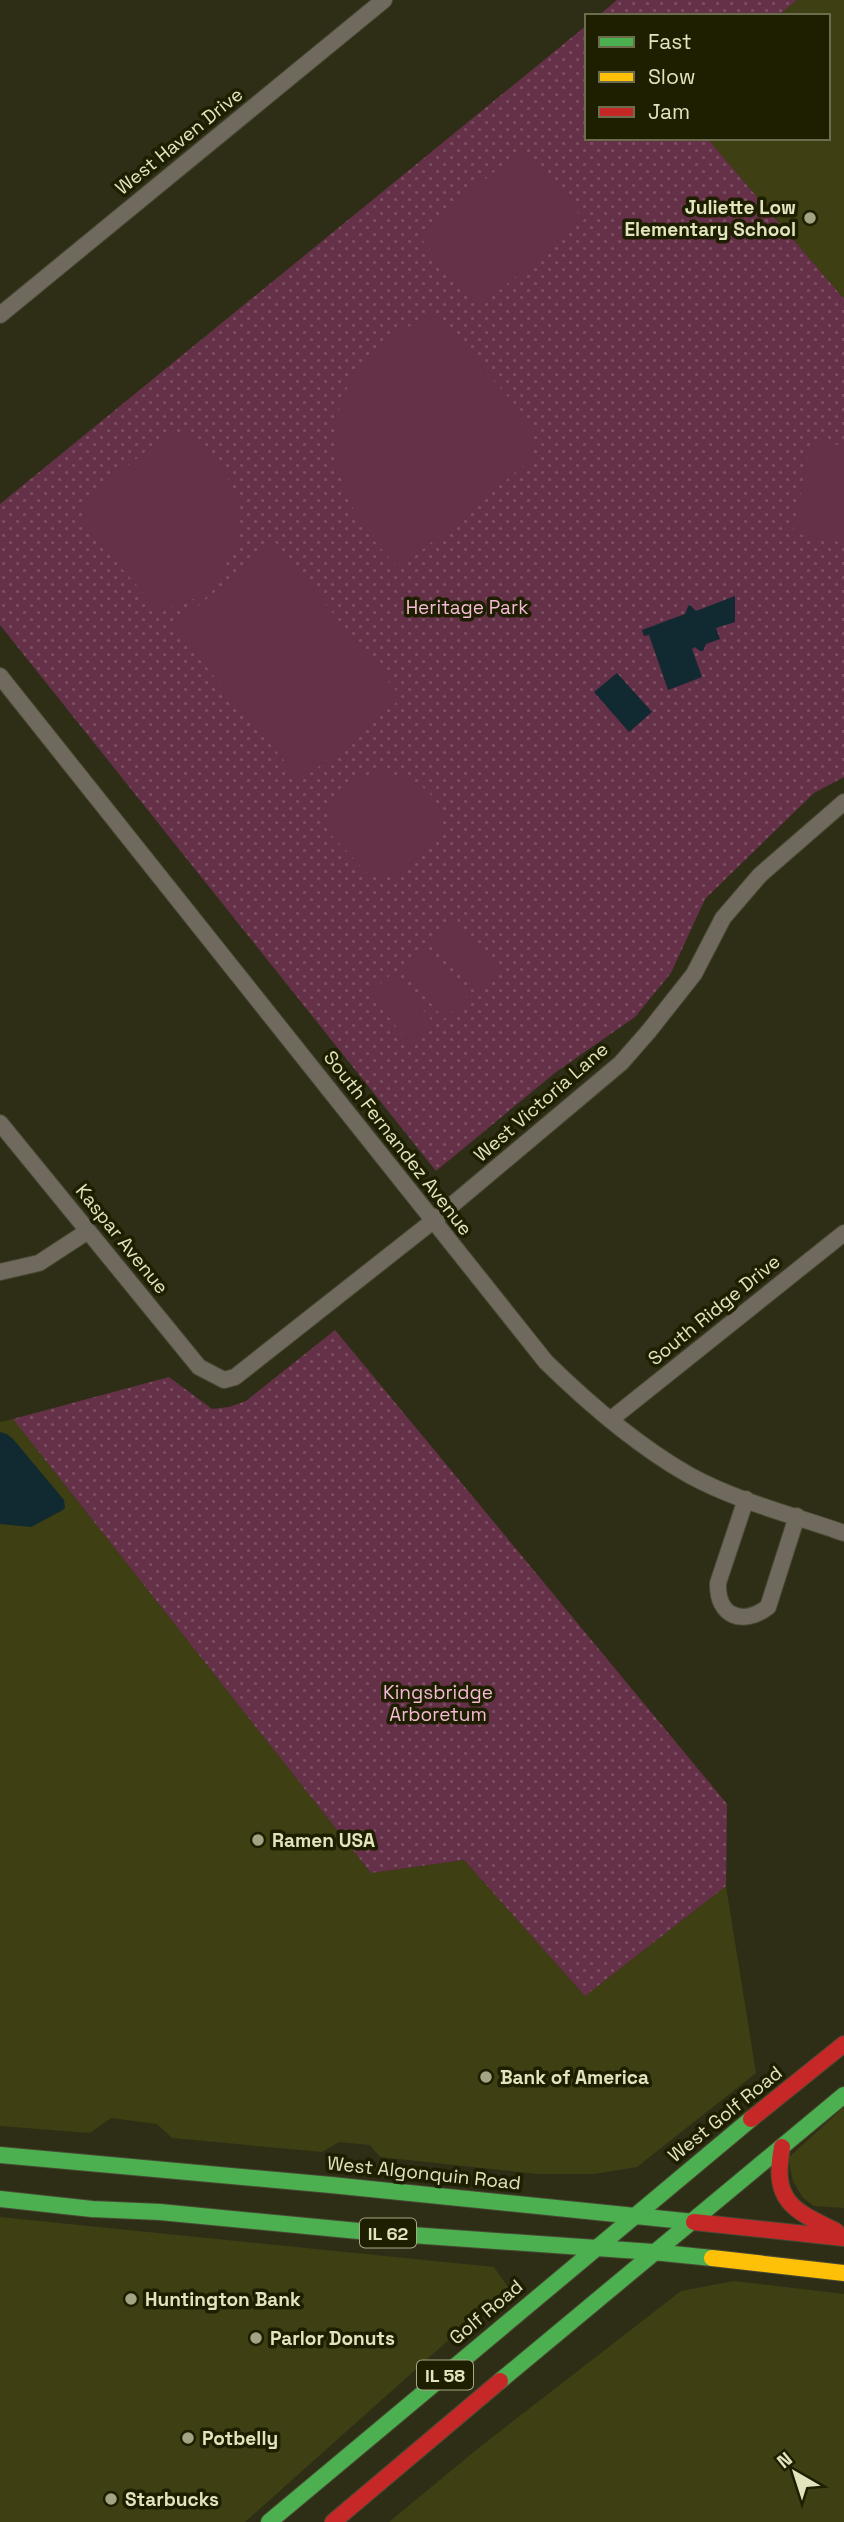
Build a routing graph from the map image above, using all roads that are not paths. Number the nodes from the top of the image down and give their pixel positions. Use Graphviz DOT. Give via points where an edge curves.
graph roads {
  1 [pos="384,0"];
  2 [pos="0,315"];
  3 [pos="0,676"];
  4 [pos="844,803"];
  5 [pos="0,1123"];
  6 [pos="433,1221"];
  7 [pos="88,1231"];
  8 [pos="844,1233"];
  9 [pos="0,1272"];
  10 [pos="216,1377"];
  11 [pos="610,1420"];
  12 [pos="746,1499"];
  13 [pos="797,1516"];
  14 [pos="844,1533"];
  15 [pos="844,2044"];
  16 [pos="844,2095"];
  17 [pos="782,2147"];
  18 [pos="0,2155"];
  19 [pos="0,2199"];
  20 [pos="633,2216"];
  21 [pos="690,2222"];
  22 [pos="844,2236"];
  23 [pos="596,2247"];
  24 [pos="653,2252"];
  25 [pos="844,2273"];
  26 [pos="270,2522"];
  27 [pos="332,2522"];
  1 -- 2 [label="street, West Haven Drive"];
  3 -- 6 [label="street, South Fernandez Avenue"];
  4 -- 6 [label="street, West Victoria Lane" via="760,875 723,918 694,974 621,1063"];
  5 -- 7 [label="street, Kaspar Avenue"];
  6 -- 10 [label="street, West Victoria Lane" via="235,1377"];
  6 -- 11 [label="street, South Fernandez Avenue" via="546,1362"];
  7 -- 9 [label="street" via="39,1263"];
  7 -- 10 [label="street, Kaspar Avenue" via="199,1367"];
  8 -- 11 [label="street, South Ridge Drive"];
  11 -- 12 [label="street, South Fernandez Avenue" via="691,1476"];
  12 -- 13 [label="street, South Fernandez Avenue"];
  12 -- 13 [label="street" via="718,1583 723,1607 734,1616 757,1616 768,1607"];
  13 -- 14 [label="street, South Fernandez Avenue"];
  15 -- 20 [label="main road, West Golf Road / IL 58"];
  16 -- 17 [label="main road, IL 58"];
  17 -- 21 [label="main road, IL 58"];
  17 -- 22 [label="main road" via="778,2164 784,2198 798,2213"];
  18 -- 20 [label="main road, West Algonquin Road / IL 62"];
  19 -- 23 [label="main road, IL 62"];
  20 -- 21 [label="main road, West Algonquin Road / IL 62"];
  20 -- 23 [label="main road, Golf Road / IL 58"];
  21 -- 22 [label="main road, West Algonquin Road / IL 62"];
  21 -- 24 [label="main road, IL 58"];
  23 -- 24 [label="main road, IL 62"];
  23 -- 26 [label="main road, Golf Road / IL 58"];
  24 -- 25 [label="main road, IL 62"];
  24 -- 27 [label="main road, IL 58"];
}
